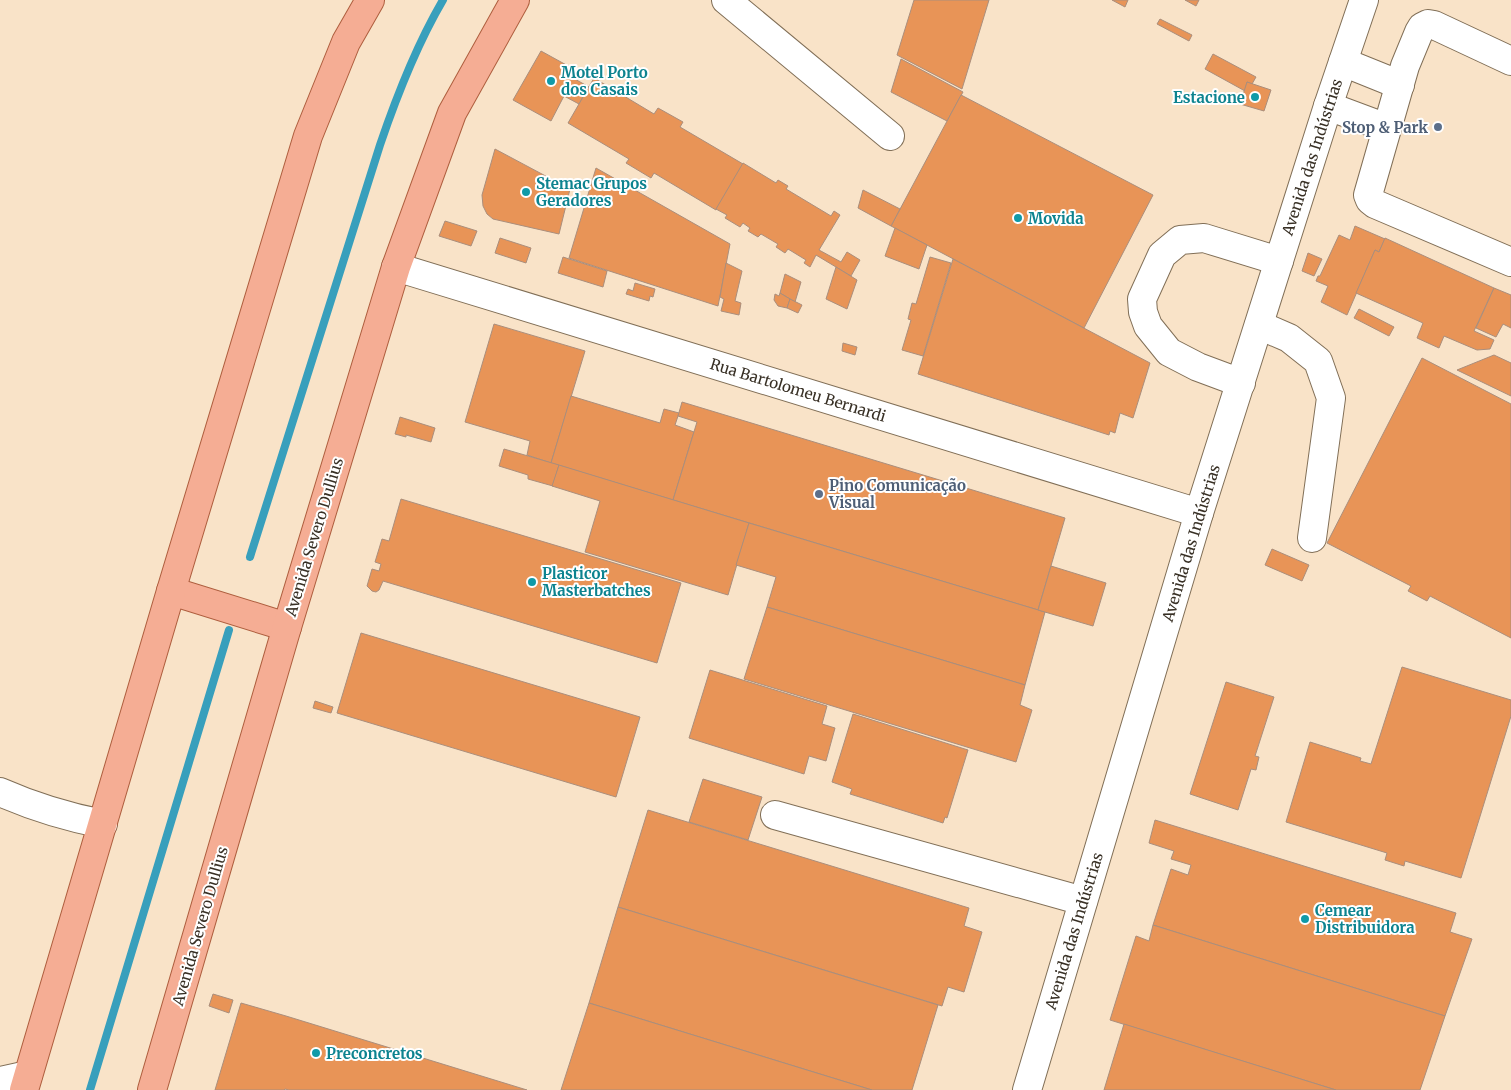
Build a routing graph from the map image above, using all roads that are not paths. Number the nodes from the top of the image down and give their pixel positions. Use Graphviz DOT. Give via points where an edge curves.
graph roads {
  1 [pos="370,0"];
  2 [pos="515,0"];
  3 [pos="726,0"];
  4 [pos="1364,0"];
  5 [pos="1511,61"];
  6 [pos="1343,62"];
  7 [pos="1400,85"];
  8 [pos="1328,106"];
  9 [pos="1387,128"];
  10 [pos="890,136"];
  11 [pos="1279,262"];
  12 [pos="1511,262"];
  13 [pos="396,267"];
  14 [pos="1259,325"];
  15 [pos="1241,383"];
  16 [pos="1199,513"];
  17 [pos="1312,538"];
  18 [pos="171,591"];
  19 [pos="287,627"];
  20 [pos="0,792"];
  21 [pos="775,815"];
  22 [pos="103,824"];
  23 [pos="1083,901"];
  24 [pos="0,1081"];
  25 [pos="26,1083"];
  26 [pos="152,1090"];
  27 [pos="1027,1090"];
  1 -- 18 [label="main road" via="346,42 308,136"];
  2 -- 13 [label="main road, Avenida Severo Dullius" via="452,113"];
  3 -- 10 [label="street"];
  4 -- 6 [label="street, Avenida das Indústrias"];
  5 -- 7 [label="street" via="1428,24 1419,32"];
  6 -- 7 [label="street"];
  6 -- 8 [label="street, Avenida das Indústrias"];
  7 -- 9 [label="street"];
  8 -- 9 [label="street"];
  8 -- 11 [label="street, Avenida das Indústrias"];
  9 -- 12 [label="street" via="1368,190 1370,200"];
  11 -- 14 [label="street, Avenida das Indústrias"];
  11 -- 15 [label="street" via="1204,238 1180,240 1162,255 1142,299 1148,326 1169,352"];
  13 -- 16 [label="street, Rua Bartolomeu Bernardi"];
  13 -- 19 [label="main road, Avenida Severo Dullius"];
  14 -- 15 [label="street, Avenida das Indústrias"];
  14 -- 17 [label="street" via="1289,338 1318,361 1331,398"];
  15 -- 16 [label="street, Avenida das Indústrias"];
  16 -- 23 [label="street, Avenida das Indústrias"];
  18 -- 19 [label="main road"];
  18 -- 22 [label="main road"];
  19 -- 26 [label="main road, Avenida Severo Dullius"];
  20 -- 22 [label="street" via="31,805"];
  21 -- 23 [label="street"];
  22 -- 25 [label="main road"];
  23 -- 27 [label="street, Avenida das Indústrias"];
  24 -- 25 [label="street"];
}
